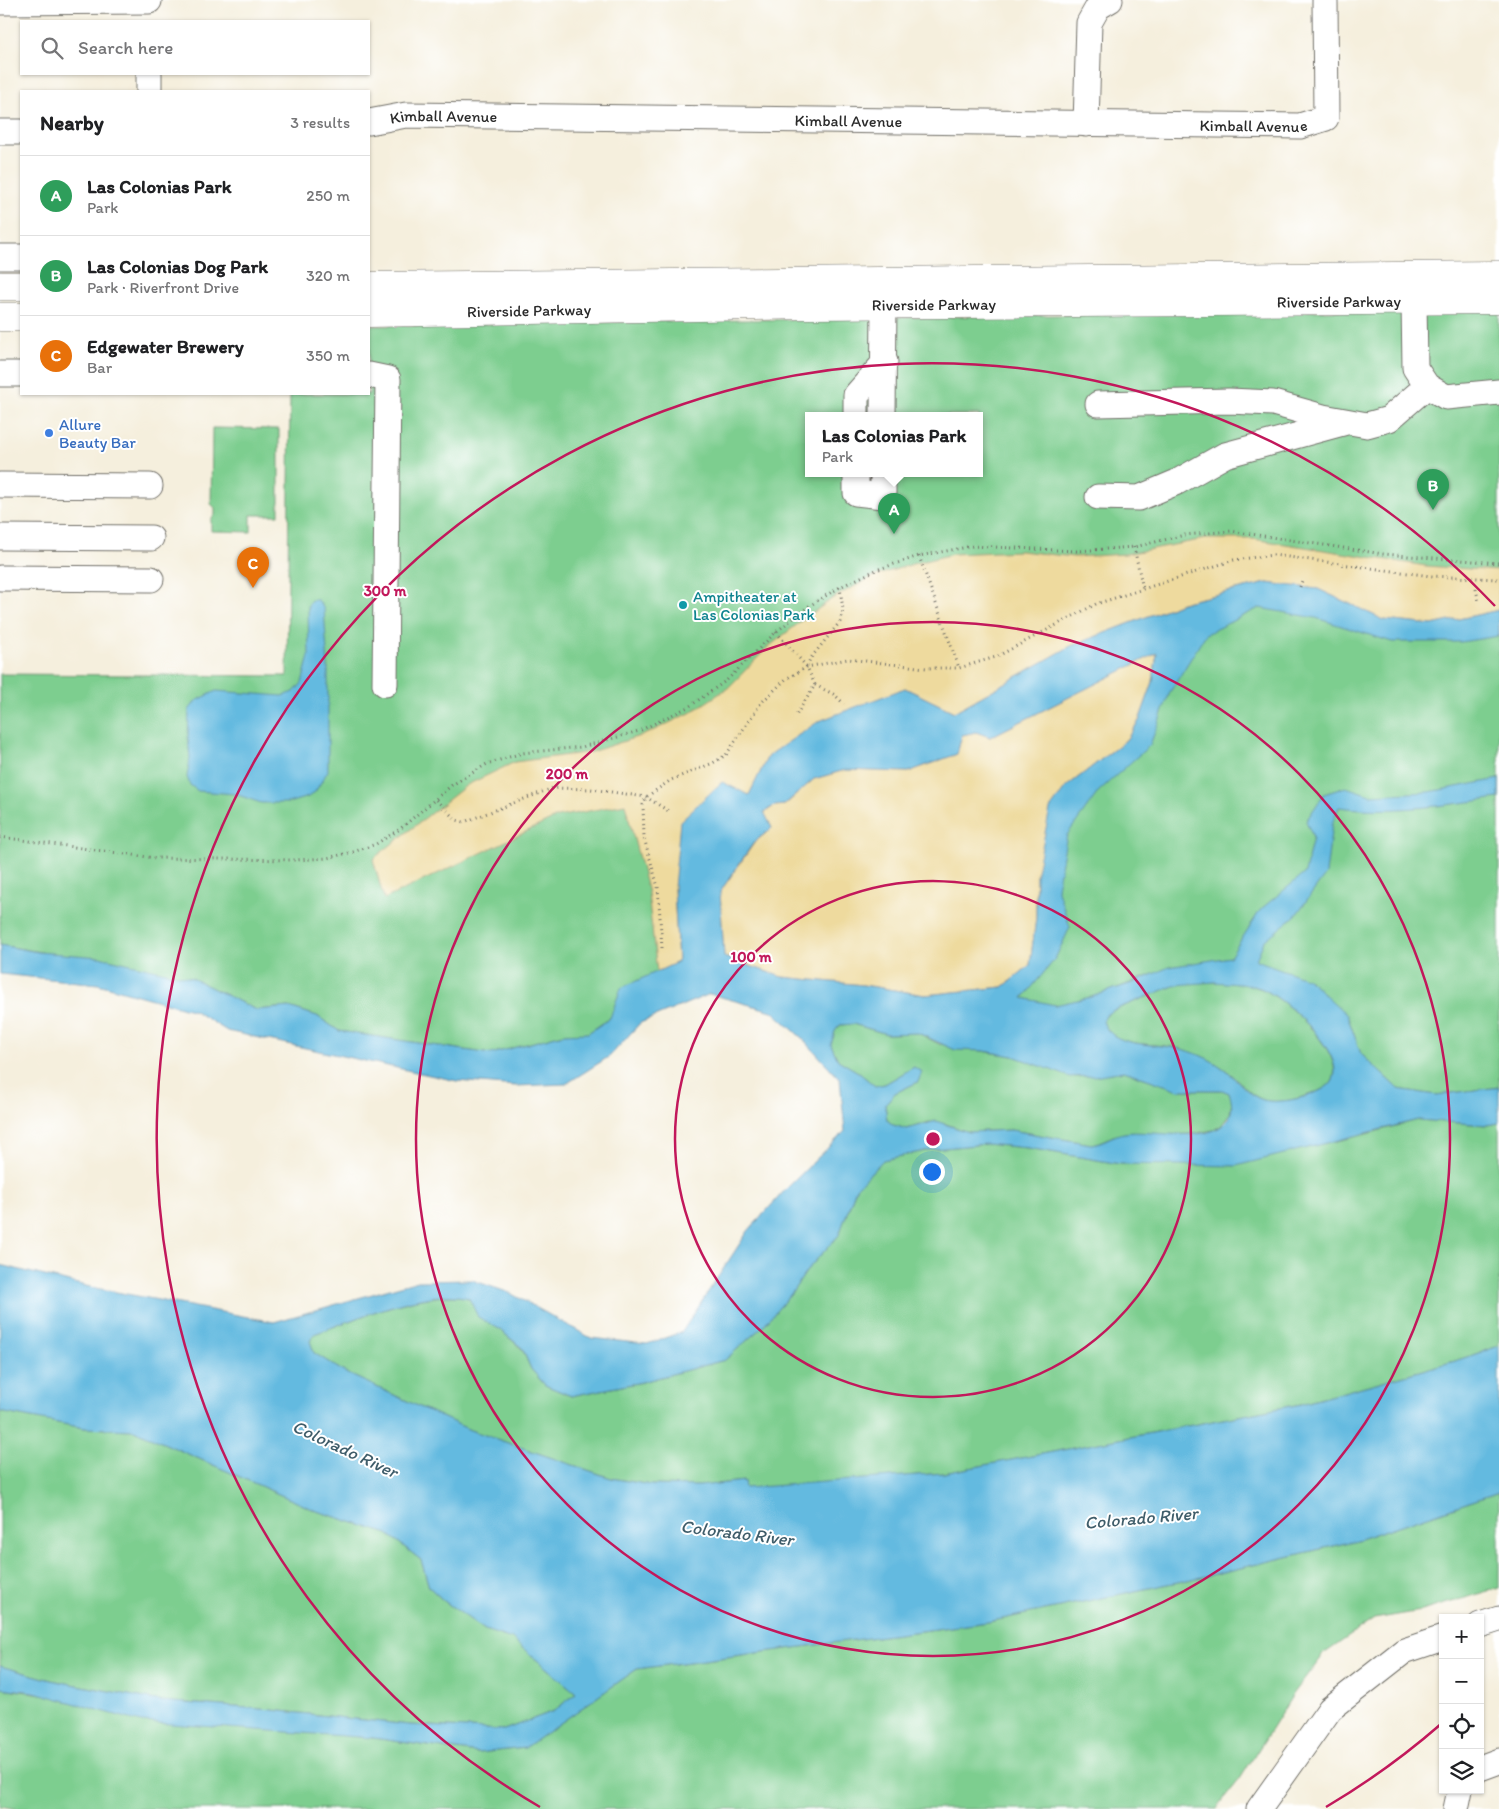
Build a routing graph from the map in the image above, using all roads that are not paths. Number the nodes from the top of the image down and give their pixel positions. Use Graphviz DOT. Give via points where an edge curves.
graph roads {
  1 [pos="1110,0"];
  2 [pos="1325,0"];
  3 [pos="0,2"];
  4 [pos="149,8"];
  5 [pos="149,75"];
  6 [pos="150,90"];
  7 [pos="370,122"];
  8 [pos="1086,124"];
  9 [pos="0,132"];
  10 [pos="20,132"];
  11 [pos="0,257"];
  12 [pos="20,257"];
  13 [pos="1499,275"];
  14 [pos="0,286"];
  15 [pos="20,286"];
  16 [pos="370,286"];
  17 [pos="1499,300"];
  18 [pos="1414,302"];
  19 [pos="884,304"];
  20 [pos="370,313"];
  21 [pos="0,317"];
  22 [pos="20,317"];
  23 [pos="885,362"];
  24 [pos="0,374"];
  25 [pos="20,374"];
  26 [pos="379,377"];
  27 [pos="1427,386"];
  28 [pos="1499,392"];
  29 [pos="1098,404"];
  30 [pos="856,412"];
  31 [pos="884,412"];
  32 [pos="1347,421"];
  33 [pos="856,477"];
  34 [pos="883,477"];
  35 [pos="0,485"];
  36 [pos="150,486"];
  37 [pos="1098,497"];
  38 [pos="0,537"];
  39 [pos="150,538"];
  40 [pos="0,578"];
  41 [pos="151,579"];
  42 [pos="385,684"];
  43 [pos="1499,1619"];
  44 [pos="1484,1624"];
  45 [pos="1439,1639"];
  46 [pos="1499,1761"];
  47 [pos="1484,1767"];
  48 [pos="1459,1794"];
  49 [pos="1259,1809"];
  50 [pos="1456,1809"];
  1 -- 8 [label="street" via="1098,7 1089,23"];
  2 -- 8 [label="street, Kimball Avenue" via="1326,118 1300,126"];
  3 -- 4 [label="street"];
  5 -- 6 [label="street"];
  7 -- 8 [label="street, Kimball Avenue" via="406,116"];
  9 -- 10 [label="street"];
  11 -- 12 [label="street"];
  13 -- 16 [label="main road, Riverside Parkway"];
  14 -- 15 [label="main road"];
  17 -- 18 [label="main road, Riverside Parkway"];
  18 -- 19 [label="main road, Riverside Parkway"];
  18 -- 27 [label="street" via="1415,368"];
  19 -- 20 [label="main road, Riverside Parkway"];
  19 -- 23 [label="street"];
  21 -- 22 [label="main road"];
  23 -- 30 [label="street" via="856,396"];
  23 -- 31 [label="street"];
  24 -- 25 [label="street"];
  26 -- 42 [label="street"];
  27 -- 28 [label="street" via="1446,397"];
  27 -- 32 [label="street" via="1389,419 1367,425"];
  29 -- 32 [label="street" via="1273,403"];
  32 -- 37 [label="street" via="1225,455 1177,482 1139,498"];
  33 -- 34 [label="street" via="856,493 883,496"];
  35 -- 36 [label="street"];
  38 -- 39 [label="street"];
  40 -- 41 [label="street"];
  43 -- 44 [label="street"];
  45 -- 49 [label="street" via="1404,1652 1330,1708"];
  46 -- 47 [label="street"];
  48 -- 50 [label="street"];
}
